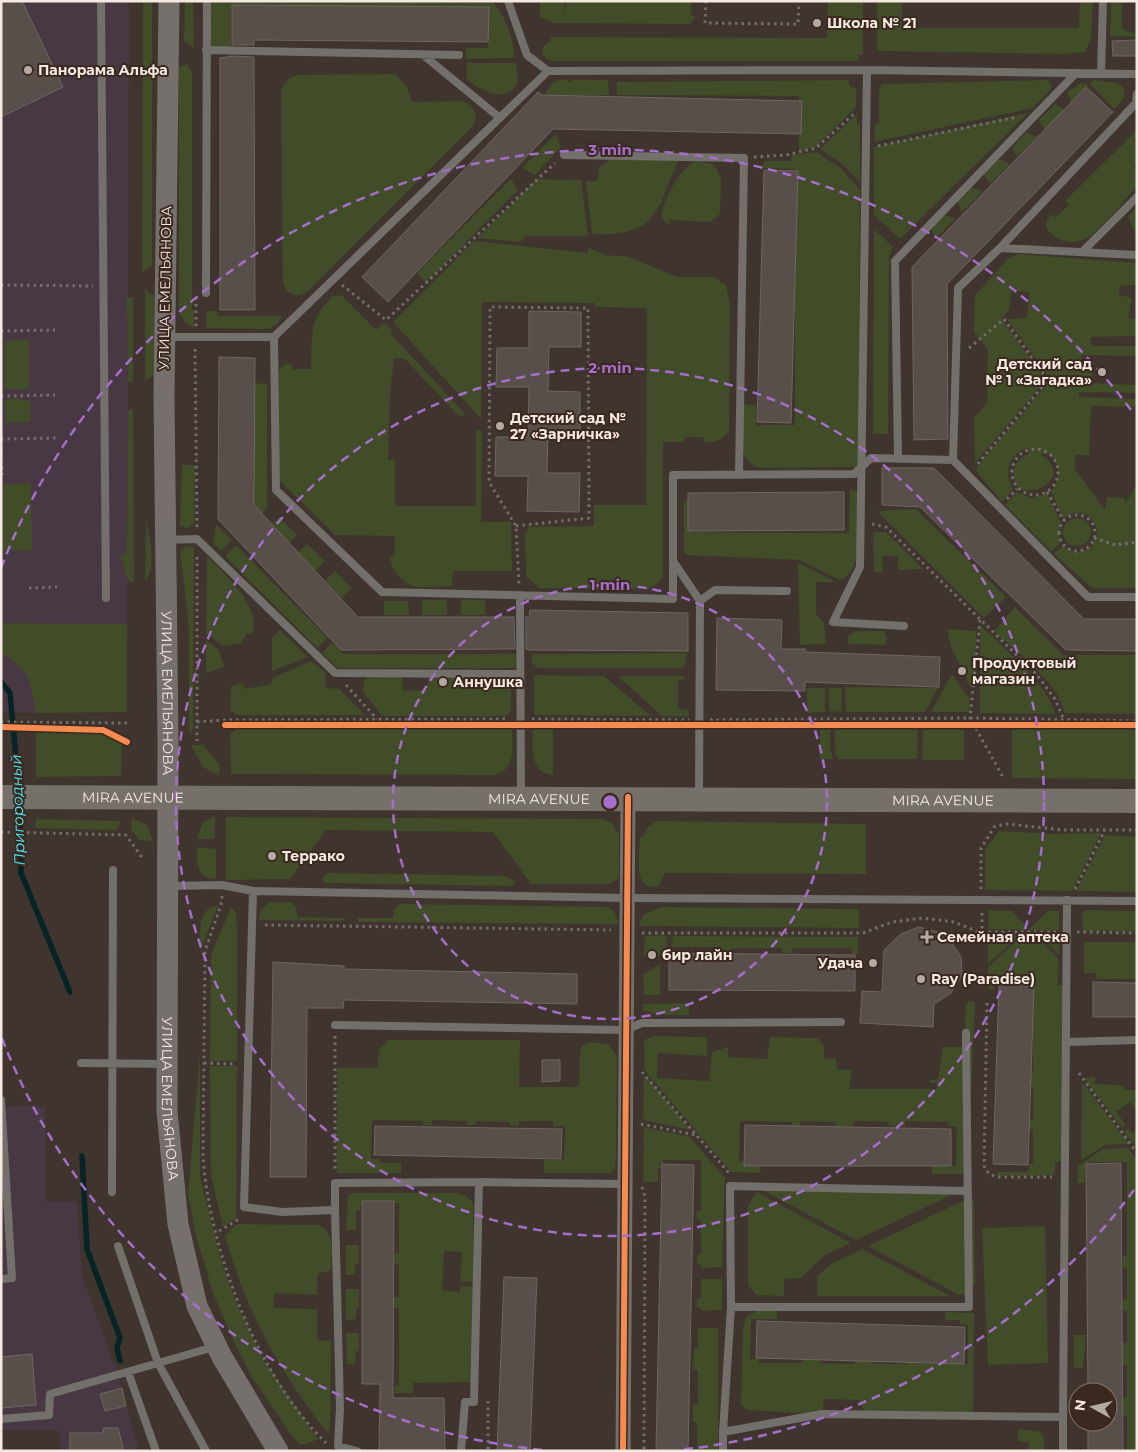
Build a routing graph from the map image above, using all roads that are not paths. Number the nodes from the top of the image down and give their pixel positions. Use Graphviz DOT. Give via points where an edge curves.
graph roads {
  1 [pos="101,1"];
  2 [pos="169,1"];
  3 [pos="206,1"];
  4 [pos="508,1"];
  5 [pos="1102,1"];
  6 [pos="206,50"];
  7 [pos="422,54"];
  8 [pos="459,54"];
  9 [pos="867,70"];
  10 [pos="548,71"];
  11 [pos="1076,73"];
  12 [pos="1101,73"];
  13 [pos="1137,74"];
  14 [pos="1137,94"];
  15 [pos="500,118"];
  16 [pos="564,155"];
  17 [pos="1137,197"];
  18 [pos="1000,248"];
  19 [pos="1082,252"];
  20 [pos="1137,255"];
  21 [pos="206,293"];
  22 [pos="164,337"];
  23 [pos="274,337"];
  24 [pos="898,458"];
  25 [pos="953,460"];
  26 [pos="862,466"];
  27 [pos="739,474"];
  28 [pos="165,540"];
  29 [pos="673,560"];
  30 [pos="787,591"];
  31 [pos="520,595"];
  32 [pos="1137,597"];
  33 [pos="106,598"];
  34 [pos="700,601"];
  35 [pos="904,626"];
  36 [pos="520,674"];
  37 [pos="3,797"];
  38 [pos="167,797"];
  39 [pos="521,797"];
  40 [pos="628,797"];
  41 [pos="699,798"];
  42 [pos="1137,801"];
  43 [pos="113,870"];
  44 [pos="168,886"];
  45 [pos="253,891"];
  46 [pos="628,898"];
  47 [pos="1067,900"];
  48 [pos="1137,900"];
  49 [pos="841,1022"];
  50 [pos="335,1025"];
  51 [pos="625,1030"];
  52 [pos="966,1034"];
  53 [pos="1137,1040"];
  54 [pos="1066,1042"];
  55 [pos="81,1063"];
  56 [pos="113,1063"];
  57 [pos="168,1064"];
  58 [pos="1,1100"];
  59 [pos="479,1182"];
  60 [pos="626,1184"];
  61 [pos="968,1190"];
  62 [pos="112,1192"];
  63 [pos="335,1210"];
  64 [pos="118,1246"];
  65 [pos="1,1279"];
  66 [pos="731,1307"];
  67 [pos="216,1346"];
  68 [pos="158,1363"];
  69 [pos="128,1372"];
  70 [pos="1063,1417"];
  71 [pos="1,1419"];
  72 [pos="723,1432"];
  73 [pos="336,1448"];
  74 [pos="156,1451"];
  75 [pos="206,1451"];
  76 [pos="278,1451"];
  77 [pos="357,1451"];
  78 [pos="462,1451"];
  79 [pos="623,1451"];
  80 [pos="723,1451"];
  81 [pos="1063,1451"];
  1 -- 33 [label="lane"];
  2 -- 22 [label="main road, УЛИЦА ЕМЕЛЬЯНОВА"];
  3 -- 6 [label="lane"];
  4 -- 10 [label="lane" via="527,55"];
  5 -- 12 [label="lane"];
  6 -- 7 [label="lane"];
  6 -- 21 [label="lane"];
  7 -- 8 [label="lane"];
  7 -- 15 [label="lane"];
  9 -- 10 [label="lane"];
  9 -- 11 [label="lane"];
  9 -- 26 [label="lane"];
  10 -- 15 [label="lane"];
  11 -- 12 [label="lane"];
  11 -- 24 [label="lane" via="895,261"];
  12 -- 13 [label="lane"];
  14 -- 18 [label="lane" via="1136,103"];
  15 -- 23 [label="lane"];
  16 -- 27 [label="lane" via="744,158"];
  17 -- 19 [label="lane"];
  18 -- 19 [label="lane"];
  18 -- 25 [label="lane" via="958,288"];
  19 -- 20 [label="lane"];
  22 -- 23 [label="lane"];
  22 -- 28 [label="main road, УЛИЦА ЕМЕЛЬЯНОВА"];
  23 -- 31 [label="lane" via="276,490 382,592"];
  24 -- 25 [label="lane"];
  24 -- 26 [label="lane" via="871,458"];
  25 -- 32 [label="lane" via="1088,597"];
  26 -- 27 [label="lane" via="854,474"];
  26 -- 35 [label="lane" via="860,567 833,622"];
  27 -- 29 [label="lane" via="674,475"];
  28 -- 36 [label="lane" via="197,539 334,673"];
  28 -- 38 [label="main road, УЛИЦА ЕМЕЛЬЯНОВА"];
  29 -- 31 [label="lane" via="673,599"];
  29 -- 34 [label="lane"];
  30 -- 34 [label="lane" via="715,590"];
  31 -- 36 [label="lane"];
  34 -- 41 [label="lane"];
  36 -- 39 [label="lane"];
  37 -- 38 [label="main road, MIRA AVENUE"];
  38 -- 39 [label="main road, MIRA AVENUE"];
  38 -- 44 [label="main road, УЛИЦА ЕМЕЛЬЯНОВА"];
  39 -- 40 [label="main road, MIRA AVENUE"];
  40 -- 41 [label="main road, MIRA AVENUE"];
  40 -- 46 [label="street"];
  41 -- 42 [label="main road, MIRA AVENUE"];
  43 -- 56 [label="lane"];
  44 -- 45 [label="lane" via="222,885"];
  44 -- 57 [label="main road, УЛИЦА ЕМЕЛЬЯНОВА"];
  45 -- 46 [label="lane"];
  45 -- 63 [label="lane" via="244,1207 282,1212"];
  46 -- 47 [label="lane"];
  46 -- 51 [label="street"];
  47 -- 48 [label="lane"];
  47 -- 54 [label="lane"];
  49 -- 51 [label="lane" via="642,1023"];
  50 -- 51 [label="lane"];
  51 -- 60 [label="street"];
  52 -- 61 [label="lane"];
  53 -- 54 [label="lane"];
  54 -- 70 [label="lane"];
  55 -- 56 [label="lane"];
  56 -- 57 [label="lane"];
  56 -- 62 [label="lane"];
  57 -- 67 [label="main road, УЛИЦА ЕМЕЛЬЯНОВА" via="167,1110 178,1224 197,1306"];
  58 -- 65 [label="lane" via="12,1278"];
  59 -- 60 [label="lane"];
  59 -- 63 [label="lane" via="335,1183"];
  59 -- 78 [label="lane" via="474,1402 465,1402"];
  60 -- 79 [label="street"];
  61 -- 66 [label="lane" via="969,1307"];
  61 -- 66 [label="lane" via="730,1186"];
  63 -- 73 [label="lane" via="340,1408"];
  64 -- 68 [label="lane"];
  66 -- 72 [label="lane"];
  67 -- 68 [label="lane"];
  67 -- 76 [label="main road, УЛИЦА ЕМЕЛЬЯНОВА"];
  68 -- 69 [label="lane"];
  68 -- 75 [label="lane"];
  69 -- 71 [label="lane" via="50,1394 49,1415"];
  69 -- 74 [label="lane"];
  70 -- 72 [label="lane" via="822,1414"];
  70 -- 81 [label="lane"];
  72 -- 80 [label="lane"];
  73 -- 77 [label="lane"];
}
